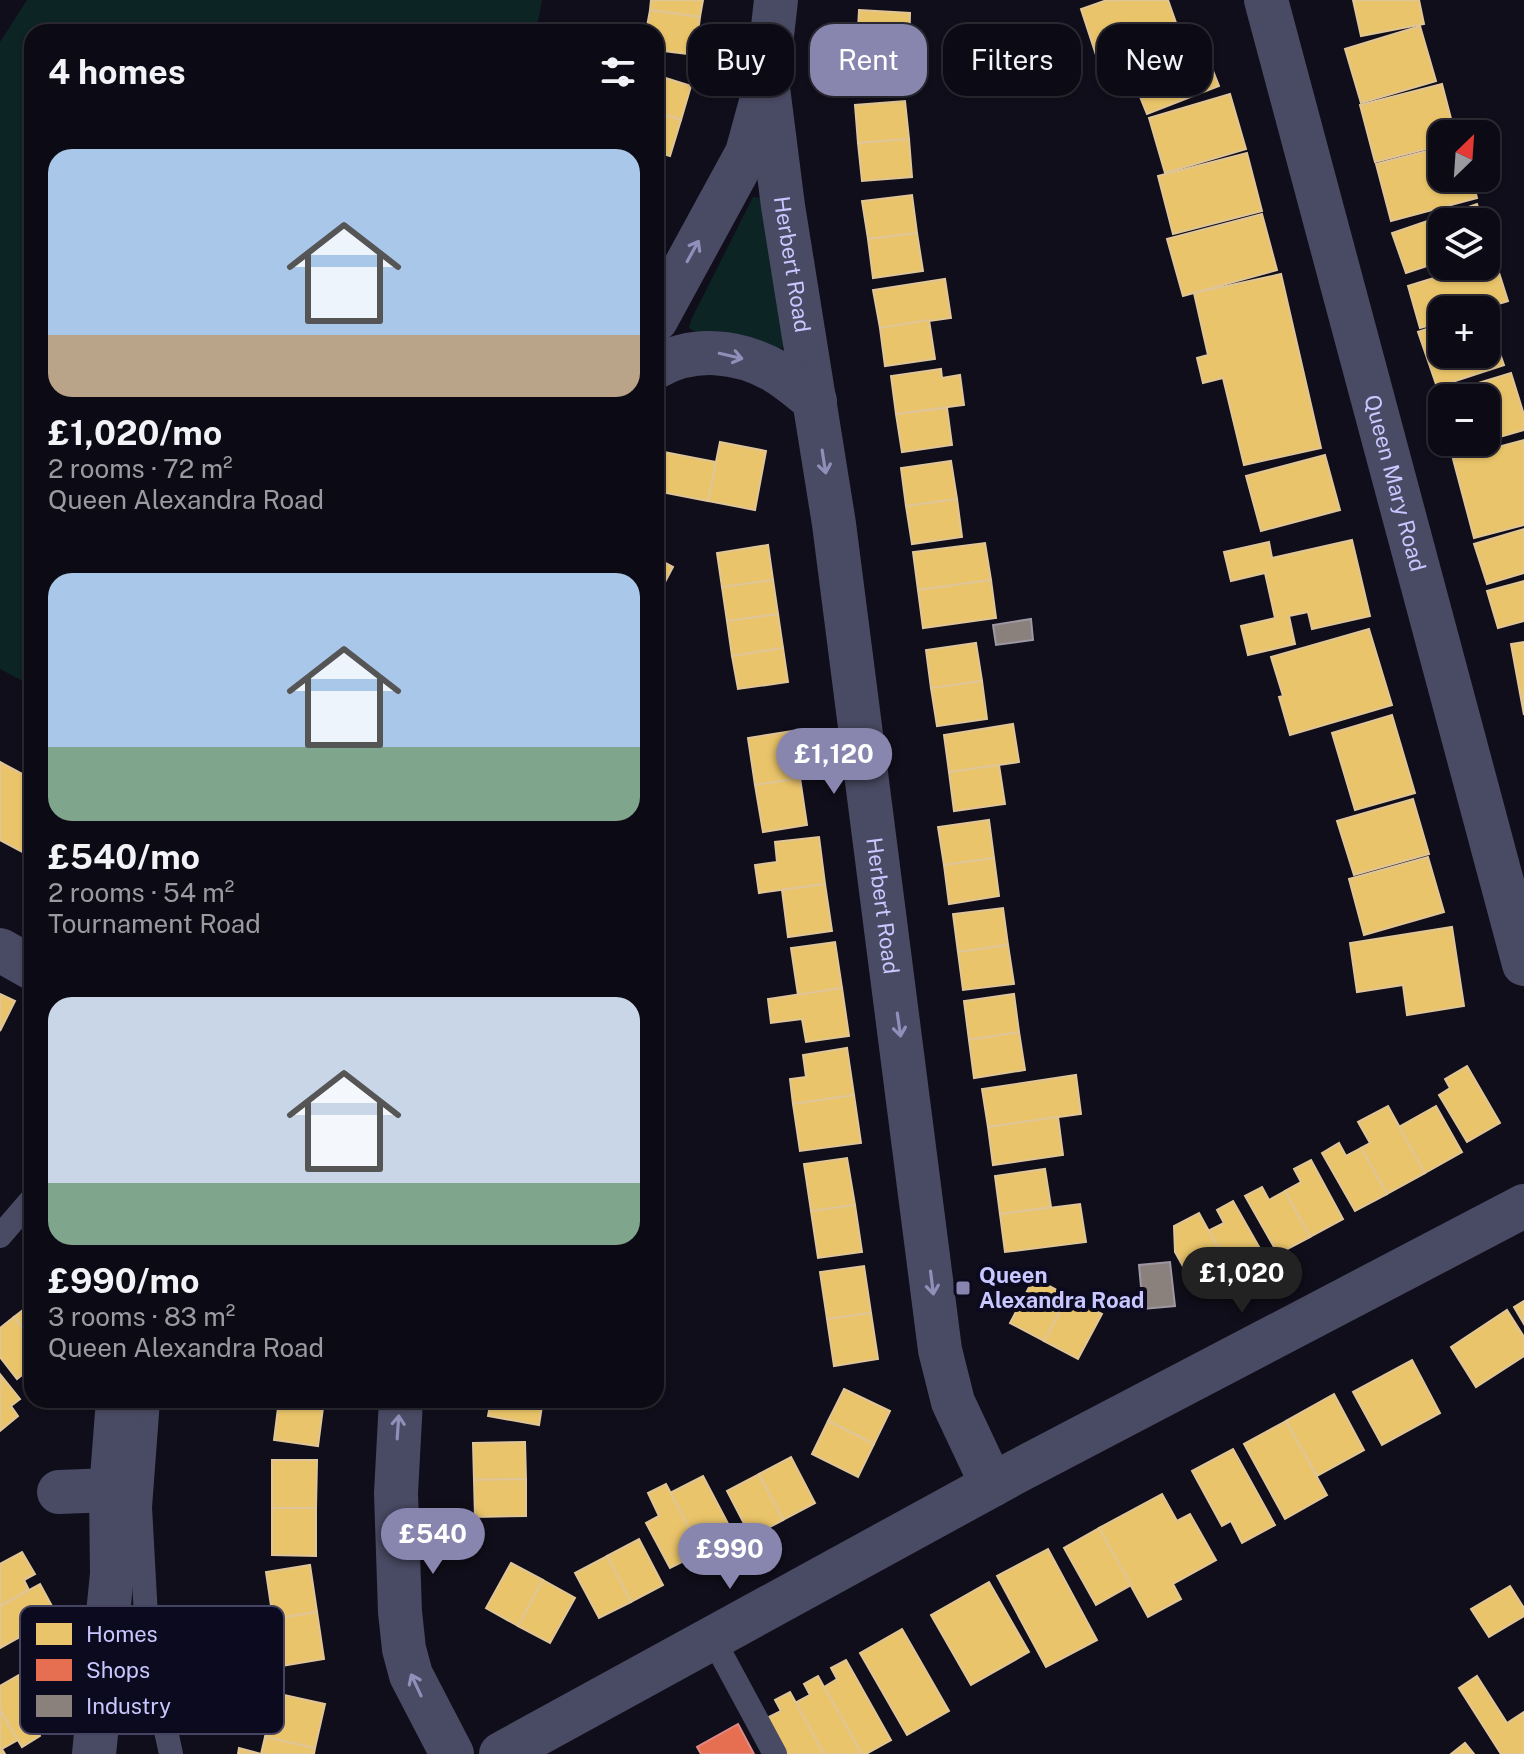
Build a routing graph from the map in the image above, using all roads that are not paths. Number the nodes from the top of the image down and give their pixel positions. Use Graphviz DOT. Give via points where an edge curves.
graph roads {
  1 [pos="776,0"];
  2 [pos="1266,0"];
  3 [pos="773,24"];
  4 [pos="763,96"];
  5 [pos="769,96"];
  6 [pos="664,305"];
  7 [pos="664,362"];
  8 [pos="815,401"];
  9 [pos="0,950"];
  10 [pos="24,964"];
  11 [pos="1524,964"];
  12 [pos="1524,1206"];
  13 [pos="24,1208"];
  14 [pos="0,1236"];
  15 [pos="117,1408"];
  16 [pos="147,1408"];
  17 [pos="401,1408"];
  18 [pos="992,1485"];
  19 [pos="111,1490"];
  20 [pos="59,1492"];
  21 [pos="109,1606"];
  22 [pos="145,1606"];
  23 [pos="713,1639"];
  24 [pos="96,1734"];
  25 [pos="167,1734"];
  26 [pos="94,1754"];
  27 [pos="171,1754"];
  28 [pos="452,1754"];
  29 [pos="501,1754"];
  30 [pos="775,1754"];
  1 -- 3 [label="street"];
  2 -- 11 [label="street, Queen Mary Road"];
  6 -- 4 [label="street, one-way" via="747,153"];
  5 -- 8 [label="street, Herbert Road"];
  7 -- 8 [label="street, one-way" via="707,351 740,357 774,371"];
  8 -- 18 [label="street, Herbert Road, one-way" via="940,1350 953,1402"];
  9 -- 10 [label="street"];
  12 -- 18 [label="street"];
  13 -- 14 [label="lane"];
  15 -- 19 [label="street"];
  16 -- 22 [label="lane" via="140,1507"];
  28 -- 17 [label="street, one-way" via="411,1675 404,1649 396,1493"];
  18 -- 23 [label="street"];
  19 -- 20 [label="street"];
  19 -- 21 [label="street"];
  23 -- 29 [label="street"];
  23 -- 30 [label="lane"];
  24 -- 26 [label="street"];
  25 -- 27 [label="lane"];
}
